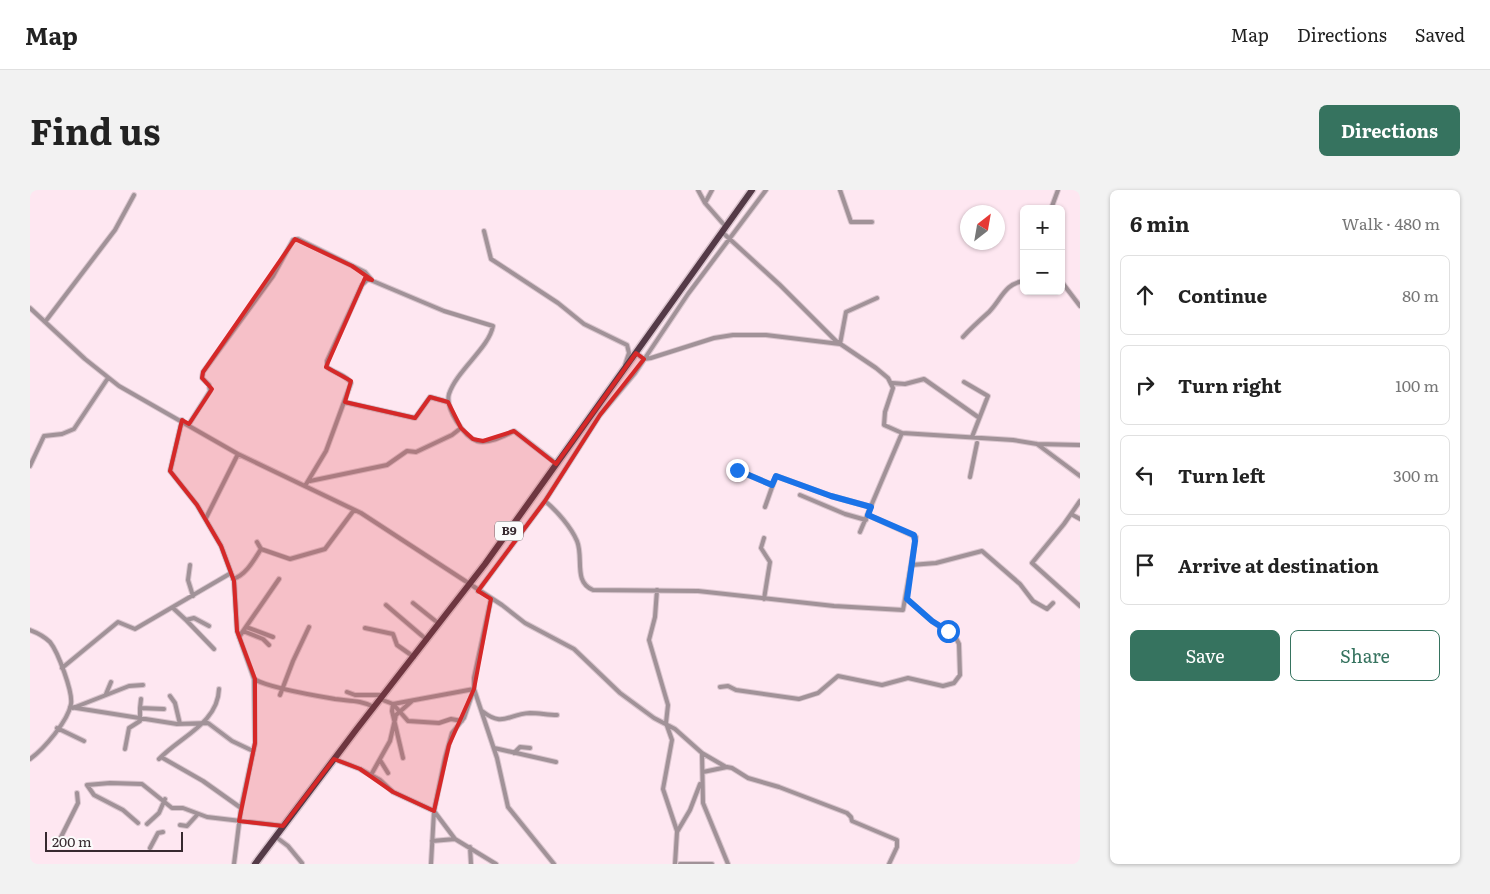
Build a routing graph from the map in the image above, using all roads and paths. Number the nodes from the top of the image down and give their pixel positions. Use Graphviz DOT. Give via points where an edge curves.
graph roads {
  1 [pos="698,190"];
  2 [pos="712,190"];
  3 [pos="752,190"];
  4 [pos="766,190"];
  5 [pos="840,190"];
  6 [pos="1058,190"];
  7 [pos="134,195"];
  8 [pos="706,203"];
  9 [pos="1052,205"];
  10 [pos="872,222"];
  11 [pos="724,230"];
  12 [pos="484,231"];
  13 [pos="730,240"];
  14 [pos="372,280"];
  15 [pos="1020,281"];
  16 [pos="1065,285"];
  17 [pos="877,298"];
  18 [pos="1080,306"];
  19 [pos="30,308"];
  20 [pos="45,322"];
  21 [pos="963,337"];
  22 [pos="840,344"];
  23 [pos="636,352"];
  24 [pos="644,359"];
  25 [pos="624,369"];
  26 [pos="108,378"];
  27 [pos="964,382"];
  28 [pos="892,383"];
  29 [pos="344,402"];
  30 [pos="448,402"];
  31 [pos="978,417"];
  32 [pos="182,420"];
  33 [pos="189,424"];
  34 [pos="461,428"];
  35 [pos="902,433"];
  36 [pos="972,438"];
  37 [pos="978,438"];
  38 [pos="977,443"];
  39 [pos="1037,444"];
  40 [pos="1080,445"];
  41 [pos="238,454"];
  42 [pos="557,464"];
  43 [pos="30,466"];
  44 [pos="737,470"];
  45 [pos="1080,476"];
  46 [pos="970,477"];
  47 [pos="310,481"];
  48 [pos="772,485"];
  49 [pos="305,486"];
  50 [pos="800,495"];
  51 [pos="1080,501"];
  52 [pos="545,502"];
  53 [pos="765,507"];
  54 [pos="871,507"];
  55 [pos="354,510"];
  56 [pos="1071,514"];
  57 [pos="867,517"];
  58 [pos="206,518"];
  59 [pos="1080,519"];
  60 [pos="860,532"];
  61 [pos="764,538"];
  62 [pos="257,542"];
  63 [pos="260,549"];
  64 [pos="911,564"];
  65 [pos="190,565"];
  66 [pos="232,573"];
  67 [pos="233,579"];
  68 [pos="279,579"];
  69 [pos="468,585"];
  70 [pos="657,590"];
  71 [pos="478,591"];
  72 [pos="193,596"];
  73 [pos="491,599"];
  74 [pos="764,599"];
  75 [pos="907,599"];
  76 [pos="413,603"];
  77 [pos="1052,603"];
  78 [pos="386,605"];
  79 [pos="1080,606"];
  80 [pos="173,608"];
  81 [pos="186,620"];
  82 [pos="438,623"];
  83 [pos="209,626"];
  84 [pos="309,627"];
  85 [pos="365,628"];
  86 [pos="245,629"];
  87 [pos="30,630"];
  88 [pos="273,636"];
  89 [pos="239,637"];
  90 [pos="426,640"];
  91 [pos="269,645"];
  92 [pos="214,649"];
  93 [pos="414,657"];
  94 [pos="62,668"];
  95 [pos="254,679"];
  96 [pos="111,682"];
  97 [pos="143,685"];
  98 [pos="283,687"];
  99 [pos="720,687"];
  100 [pos="219,689"];
  101 [pos="474,689"];
  102 [pos="347,692"];
  103 [pos="106,694"];
  104 [pos="280,695"];
  105 [pos="170,696"];
  106 [pos="382,697"];
  107 [pos="141,699"];
  108 [pos="412,701"];
  109 [pos="393,704"];
  110 [pos="72,707"];
  111 [pos="374,707"];
  112 [pos="140,708"];
  113 [pos="164,709"];
  114 [pos="400,710"];
  115 [pos="482,711"];
  116 [pos="557,715"];
  117 [pos="140,717"];
  118 [pos="394,718"];
  119 [pos="462,721"];
  120 [pos="203,722"];
  121 [pos="666,723"];
  122 [pos="180,724"];
  123 [pos="57,728"];
  124 [pos="84,741"];
  125 [pos="494,748"];
  126 [pos="530,748"];
  127 [pos="125,749"];
  128 [pos="253,751"];
  129 [pos="514,753"];
  130 [pos="702,753"];
  131 [pos="403,758"];
  132 [pos="30,759"];
  133 [pos="334,759"];
  134 [pos="380,760"];
  135 [pos="556,762"];
  136 [pos="727,767"];
  137 [pos="703,772"];
  138 [pos="388,773"];
  139 [pos="371,775"];
  140 [pos="702,780"];
  141 [pos="77,793"];
  142 [pos="165,800"];
  143 [pos="241,808"];
  144 [pos="434,811"];
  145 [pos="198,815"];
  146 [pos="239,821"];
  147 [pos="138,823"];
  148 [pos="147,824"];
  149 [pos="180,825"];
  150 [pos="283,826"];
  151 [pos="677,831"];
  152 [pos="162,832"];
  153 [pos="276,837"];
  154 [pos="455,839"];
  155 [pos="60,840"];
  156 [pos="432,841"];
  157 [pos="470,847"];
  158 [pos="150,848"];
  159 [pos="302,863"];
  160 [pos="234,864"];
  161 [pos="255,864"];
  162 [pos="432,864"];
  163 [pos="470,864"];
  164 [pos="496,864"];
  165 [pos="554,864"];
  166 [pos="675,864"];
  167 [pos="680,864"];
  168 [pos="712,864"];
  169 [pos="728,864"];
  170 [pos="888,864"];
  1 -- 8 [label="street"];
  2 -- 8 [label="street"];
  3 -- 11 [label="highway, B9"];
  4 -- 13 [label="street"];
  5 -- 10 [label="street" via="851,222"];
  6 -- 9 [label="street"];
  7 -- 20 [label="street" via="115,230"];
  8 -- 11 [label="street"];
  11 -- 13 [label="street"];
  11 -- 23 [label="highway, B9"];
  12 -- 25 [label="street" via="491,259 584,324 627,345 629,353"];
  13 -- 22 [label="street"];
  13 -- 24 [label="street"];
  14 -- 29 [label="street" via="365,279 328,361 330,370 351,381"];
  14 -- 30 [label="street" via="493,326 457,378"];
  14 -- 33 [label="street" via="365,272 298,239 293,240 273,276 203,372 202,378 210,391"];
  15 -- 21 [label="street" via="1004,291 996,305"];
  16 -- 18 [label="street"];
  17 -- 22 [label="street" via="846,312"];
  19 -- 20 [label="street"];
  20 -- 26 [label="street"];
  22 -- 24 [label="street" via="766,335 733,335"];
  22 -- 28 [label="street"];
  23 -- 24 [label="street"];
  23 -- 25 [label="highway, B9"];
  24 -- 52 [label="street" via="600,415"];
  25 -- 42 [label="highway, B9"];
  26 -- 32 [label="street"];
  26 -- 43 [label="street" via="74,430 44,436"];
  27 -- 31 [label="street" via="988,396"];
  28 -- 31 [label="street" via="905,384 924,379"];
  28 -- 35 [label="street" via="892,397 885,412 884,425"];
  29 -- 30 [label="street" via="416,418 430,397"];
  29 -- 47 [label="street" via="326,451"];
  30 -- 34 [label="street"];
  31 -- 36 [label="street"];
  32 -- 33 [label="street"];
  32 -- 58 [label="street" via="170,471"];
  33 -- 41 [label="street"];
  34 -- 42 [label="street" via="473,439 483,441 514,431"];
  34 -- 47 [label="street" via="416,452 407,451 387,465"];
  35 -- 36 [label="street"];
  35 -- 54 [label="street"];
  36 -- 37 [label="street"];
  36 -- 38 [label="street"];
  37 -- 38 [label="street"];
  37 -- 39 [label="street"];
  38 -- 46 [label="street"];
  39 -- 40 [label="street"];
  39 -- 45 [label="street"];
  41 -- 49 [label="street"];
  41 -- 58 [label="street"];
  42 -- 69 [label="highway, B9"];
  44 -- 48 [label="street"];
  47 -- 49 [label="street"];
  48 -- 53 [label="street"];
  48 -- 54 [label="street" via="776,476"];
  49 -- 55 [label="street"];
  50 -- 57 [label="street" via="845,514"];
  51 -- 56 [label="street"];
  52 -- 70 [label="street" via="575,538 582,581 588,588 610,592"];
  52 -- 71 [label="street"];
  54 -- 57 [label="street"];
  55 -- 63 [label="street" via="325,550 290,559"];
  55 -- 69 [label="street"];
  56 -- 59 [label="street"];
  56 -- 79 [label="street" via="1032,563"];
  57 -- 60 [label="street"];
  57 -- 64 [label="street" via="916,537"];
  58 -- 66 [label="street"];
  61 -- 74 [label="street" via="761,548 770,562"];
  62 -- 63 [label="street"];
  63 -- 67 [label="street" via="247,569"];
  64 -- 75 [label="street"];
  64 -- 77 [label="street" via="936,563 982,551 1020,584 1033,601 1047,609"];
  65 -- 72 [label="street" via="188,580"];
  66 -- 67 [label="street"];
  66 -- 72 [label="street"];
  67 -- 89 [label="street"];
  68 -- 86 [label="street"];
  69 -- 71 [label="street"];
  69 -- 82 [label="highway, B9"];
  70 -- 74 [label="street"];
  70 -- 121 [label="street" via="649,640 666,694"];
  71 -- 73 [label="street"];
  72 -- 80 [label="street"];
  73 -- 101 [label="street"];
  73 -- 121 [label="street" via="530,627 574,649 620,693"];
  74 -- 75 [label="street" via="899,610 904,608"];
  75 -- 99 [label="street" via="956,638 960,674 954,684 943,686 908,678 882,686 838,676 818,693 799,699"];
  76 -- 82 [label="street"];
  78 -- 90 [label="street"];
  80 -- 81 [label="street"];
  80 -- 94 [label="street" via="135,629 118,622"];
  81 -- 83 [label="street" via="194,618"];
  81 -- 92 [label="street"];
  82 -- 90 [label="highway, B9"];
  84 -- 98 [label="street"];
  85 -- 93 [label="street" via="392,634 397,645"];
  86 -- 88 [label="street"];
  86 -- 89 [label="street"];
  86 -- 91 [label="street"];
  87 -- 94 [label="street" via="52,644"];
  89 -- 95 [label="street"];
  90 -- 93 [label="highway, B9"];
  93 -- 106 [label="highway, B9"];
  94 -- 110 [label="street"];
  95 -- 98 [label="street"];
  95 -- 128 [label="street"];
  96 -- 103 [label="street"];
  97 -- 103 [label="street"];
  98 -- 104 [label="street"];
  98 -- 111 [label="street" via="359,701"];
  100 -- 120 [label="street" via="215,710"];
  101 -- 108 [label="street"];
  101 -- 115 [label="street"];
  101 -- 119 [label="street"];
  102 -- 106 [label="street"];
  103 -- 110 [label="street"];
  105 -- 122 [label="street"];
  106 -- 109 [label="street"];
  106 -- 111 [label="highway, B9"];
  107 -- 112 [label="street"];
  108 -- 109 [label="street"];
  108 -- 114 [label="street"];
  109 -- 114 [label="street"];
  109 -- 118 [label="street"];
  110 -- 117 [label="street"];
  110 -- 123 [label="street"];
  111 -- 133 [label="highway, B9"];
  112 -- 113 [label="street"];
  112 -- 117 [label="street"];
  114 -- 118 [label="street"];
  114 -- 119 [label="street" via="408,721"];
  115 -- 116 [label="street" via="500,721 528,713"];
  115 -- 125 [label="street"];
  117 -- 122 [label="street"];
  117 -- 127 [label="street" via="140,721 129,728"];
  118 -- 131 [label="street"];
  118 -- 134 [label="street" via="390,740"];
  119 -- 144 [label="street" via="452,733 448,745"];
  120 -- 122 [label="street"];
  120 -- 128 [label="street"];
  120 -- 143 [label="street" via="160,758 203,781"];
  121 -- 130 [label="street"];
  121 -- 151 [label="street" via="672,740 663,789"];
  123 -- 124 [label="street"];
  123 -- 132 [label="street" via="43,749"];
  125 -- 129 [label="street"];
  125 -- 165 [label="street" via="508,807"];
  126 -- 129 [label="street" via="520,747"];
  128 -- 143 [label="street"];
  129 -- 135 [label="street"];
  130 -- 136 [label="street"];
  130 -- 137 [label="street"];
  133 -- 139 [label="street"];
  133 -- 150 [label="highway, B9"];
  134 -- 138 [label="street"];
  134 -- 139 [label="street"];
  136 -- 137 [label="street"];
  136 -- 170 [label="street" via="748,778 847,813 852,821 897,840"];
  137 -- 140 [label="street"];
  139 -- 144 [label="street" via="393,792"];
  140 -- 151 [label="street"];
  140 -- 169 [label="street" via="703,803"];
  141 -- 155 [label="street" via="78,803"];
  142 -- 145 [label="street" via="172,808 183,808"];
  142 -- 147 [label="street" via="142,784 87,785 94,795 124,810"];
  142 -- 148 [label="street" via="159,813"];
  143 -- 146 [label="street"];
  144 -- 154 [label="street"];
  144 -- 156 [label="street"];
  145 -- 146 [label="street"];
  145 -- 149 [label="street" via="187,826"];
  146 -- 150 [label="street"];
  146 -- 160 [label="street"];
  150 -- 153 [label="highway, B9"];
  151 -- 166 [label="street"];
  152 -- 158 [label="street" via="158,833"];
  153 -- 159 [label="street"];
  153 -- 161 [label="highway, B9"];
  154 -- 156 [label="street"];
  154 -- 157 [label="street"];
  156 -- 162 [label="street"];
  157 -- 163 [label="street"];
  157 -- 164 [label="street"];
  167 -- 168 [label="street"];
}
